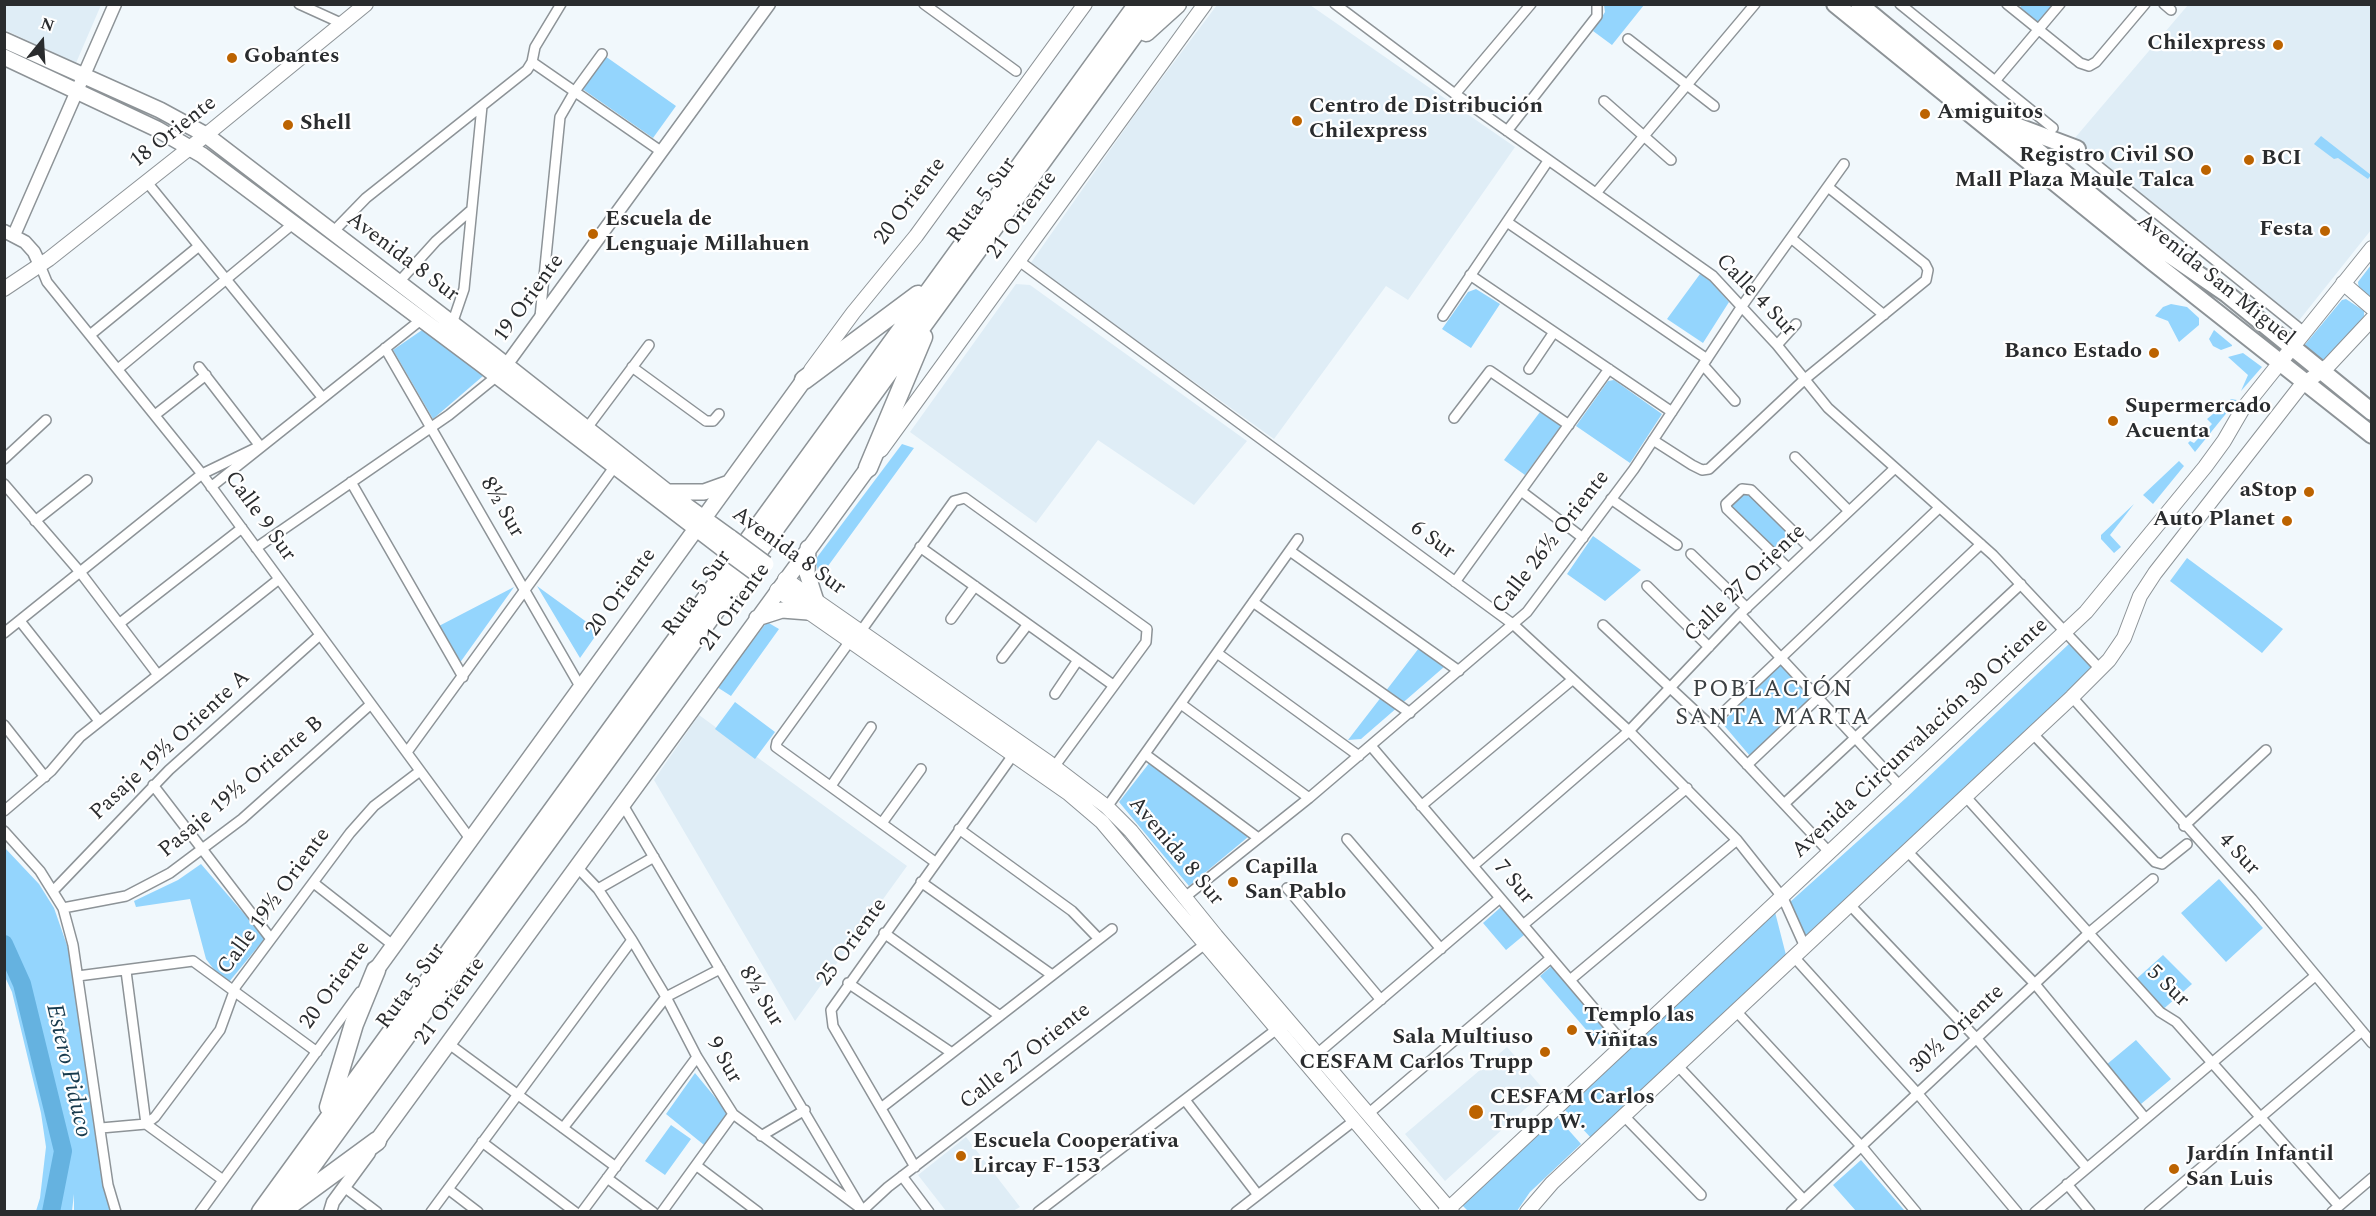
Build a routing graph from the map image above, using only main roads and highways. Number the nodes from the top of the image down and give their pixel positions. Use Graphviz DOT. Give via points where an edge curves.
graph roads {
  1 [pos="366,4"];
  2 [pos="1084,4"];
  3 [pos="1138,4"];
  4 [pos="1156,4"];
  5 [pos="1177,4"];
  6 [pos="1205,4"];
  7 [pos="1835,4"];
  8 [pos="1859,4"];
  9 [pos="4,40"];
  10 [pos="4,57"];
  11 [pos="1112,65"];
  12 [pos="81,84"];
  13 [pos="2000,121"];
  14 [pos="206,135"];
  15 [pos="189,147"];
  16 [pos="2077,149"];
  17 [pos="2372,248"];
  18 [pos="944,272"];
  19 [pos="2343,283"];
  20 [pos="4,289"];
  21 [pos="944,295"];
  22 [pos="2372,308"];
  23 [pos="2372,319"];
  24 [pos="2292,347"];
  25 [pos="2280,362"];
  26 [pos="502,371"];
  27 [pos="2321,371"];
  28 [pos="804,380"];
  29 [pos="2307,382"];
  30 [pos="2372,412"];
  31 [pos="2372,435"];
  32 [pos="867,468"];
  33 [pos="729,483"];
  34 [pos="666,491"];
  35 [pos="700,524"];
  36 [pos="808,549"];
  37 [pos="2139,549"];
  38 [pos="2155,573"];
  39 [pos="781,584"];
  40 [pos="812,606"];
  41 [pos="757,618"];
  42 [pos="1210,940"];
  43 [pos="376,970"];
  44 [pos="320,1131"];
  45 [pos="377,1141"];
  46 [pos="1448,1210"];
  47 [pos="261,1212"];
  48 [pos="281,1212"];
  49 [pos="1432,1212"];
  50 [pos="1527,1212"];
  1 -- 14 [label="main road, 18 Oriente"];
  2 -- 28 [label="main road, 20 Oriente" via="916,236"];
  3 -- 18 [label="highway, Ruta 5 Sur"];
  4 -- 11 [label="highway, Ruta 5 Sur"];
  5 -- 11 [label="highway"];
  6 -- 32 [label="main road, 21 Oriente"];
  7 -- 25 [label="highway, Avenida San Miguel"];
  8 -- 13 [label="highway, Avenida San Miguel"];
  9 -- 12 [label="main road, Avenida 8 Sur"];
  10 -- 12 [label="main road, Avenida 8 Sur"];
  11 -- 21 [label="highway, Ruta 5 Sur"];
  12 -- 14 [label="main road, Avenida 8 Sur" via="160,110"];
  12 -- 15 [label="main road, Avenida 8 Sur"];
  13 -- 16 [label="highway"];
  13 -- 24 [label="highway, Avenida San Miguel" via="2138,234 2216,285"];
  14 -- 15 [label="main road, 18 Oriente"];
  14 -- 26 [label="main road, Avenida 8 Sur" via="452,324"];
  15 -- 20 [label="main road, 18 Oriente" via="40,266"];
  15 -- 26 [label="main road, Avenida 8 Sur" via="422,319"];
  17 -- 19 [label="main road, Avenida Circunvalación 30 Oriente"];
  18 -- 28 [label="highway" via="887,320"];
  18 -- 44 [label="highway, Ruta 5 Sur"];
  19 -- 22 [label="main road"];
  19 -- 24 [label="main road, Avenida Circunvalación 30 Oriente"];
  21 -- 32 [label="highway"];
  21 -- 48 [label="highway, Ruta 5 Sur"];
  23 -- 27 [label="main road"];
  24 -- 25 [label="main road, Avenida Circunvalación 30 Oriente"];
  24 -- 27 [label="highway, Avenida San Miguel"];
  25 -- 29 [label="highway, Avenida San Miguel"];
  25 -- 37 [label="main road, Avenida Circunvalación 30 Oriente" via="2242,410 2218,450"];
  26 -- 34 [label="main road, Avenida 8 Sur" via="587,428"];
  26 -- 35 [label="main road, Avenida 8 Sur" via="615,466"];
  27 -- 29 [label="main road"];
  27 -- 30 [label="highway, Avenida San Miguel"];
  28 -- 33 [label="main road, 20 Oriente"];
  29 -- 31 [label="highway, Avenida San Miguel"];
  29 -- 38 [label="main road" via="2292,396"];
  32 -- 36 [label="main road, 21 Oriente"];
  33 -- 34 [label="main road" via="705,492"];
  33 -- 35 [label="main road, 20 Oriente"];
  34 -- 35 [label="main road, Avenida 8 Sur"];
  35 -- 39 [label="main road, Avenida 8 Sur, bridge"];
  35 -- 43 [label="main road, 20 Oriente"];
  36 -- 39 [label="main road, 21 Oriente"];
  36 -- 40 [label="main road"];
  37 -- 38 [label="main road"];
  37 -- 46 [label="main road, Avenida Circunvalación 30 Oriente" via="2067,632"];
  38 -- 50 [label="main road" via="2140,596 2120,646 2100,669 1544,1190"];
  39 -- 40 [label="main road, Avenida 8 Sur"];
  39 -- 41 [label="main road, 21 Oriente"];
  40 -- 41 [label="main road"];
  40 -- 42 [label="main road, Avenida 8 Sur" via="850,641 1068,793 1108,828"];
  40 -- 42 [label="main road, Avenida 8 Sur" via="861,631 1107,807 1185,897"];
  41 -- 45 [label="main road, 21 Oriente"];
  42 -- 46 [label="main road, Avenida 8 Sur" via="1317,1054"];
  42 -- 49 [label="main road, Avenida 8 Sur" via="1277,1029"];
  43 -- 44 [label="highway" via="359,1009"];
  44 -- 47 [label="highway, Ruta 5 Sur"];
  45 -- 48 [label="highway"];
}
